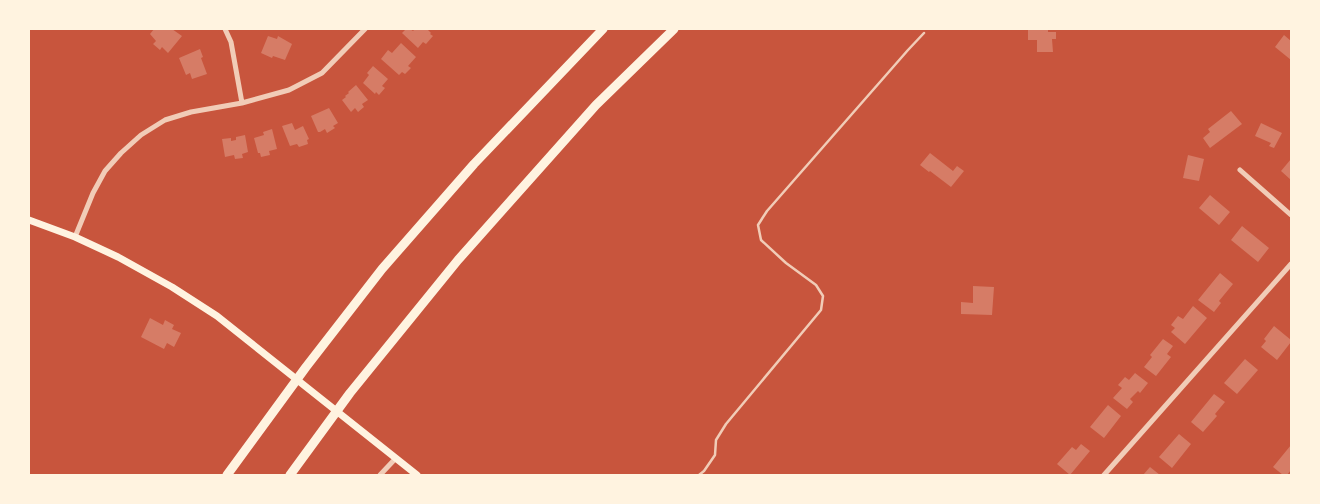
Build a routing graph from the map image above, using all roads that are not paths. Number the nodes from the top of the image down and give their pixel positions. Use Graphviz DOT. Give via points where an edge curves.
graph roads {
  1 [pos="224,29"];
  2 [pos="365,29"];
  3 [pos="603,29"];
  4 [pos="674,29"];
  5 [pos="924,33"];
  6 [pos="242,103"];
  7 [pos="1240,170"];
  8 [pos="1291,215"];
  9 [pos="29,220"];
  10 [pos="75,237"];
  11 [pos="1291,264"];
  12 [pos="396,458"];
  13 [pos="227,475"];
  14 [pos="290,475"];
  15 [pos="380,475"];
  16 [pos="418,475"];
  17 [pos="699,475"];
  18 [pos="1104,475"];
  1 -- 6 [label="street" via="231,42"];
  2 -- 6 [label="street" via="322,73 289,90"];
  3 -- 13 [label="highway" via="474,164 382,269"];
  4 -- 14 [label="highway" via="596,105 458,260 350,393"];
  5 -- 17 [label="lane" via="791,183 758,225 761,240 816,285 823,296 820,310 726,424 716,440 715,455"];
  6 -- 10 [label="street" via="165,120 141,135 105,171"];
  7 -- 8 [label="street"];
  9 -- 10 [label="main road"];
  10 -- 12 [label="main road" via="172,286 217,316"];
  11 -- 18 [label="street"];
  12 -- 15 [label="street"];
  12 -- 16 [label="main road"];
}
